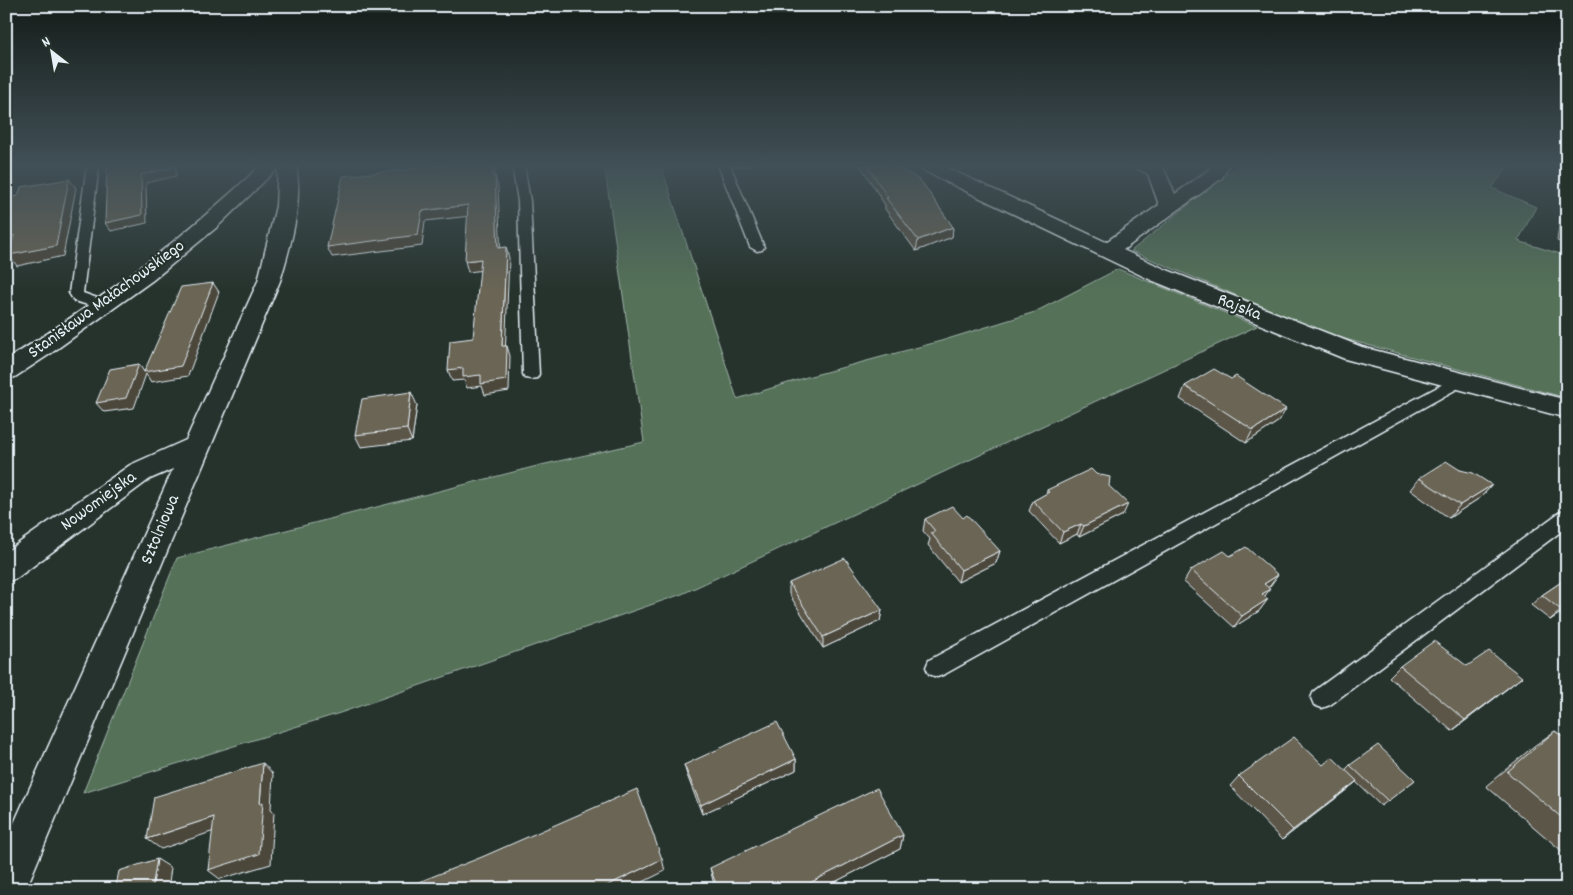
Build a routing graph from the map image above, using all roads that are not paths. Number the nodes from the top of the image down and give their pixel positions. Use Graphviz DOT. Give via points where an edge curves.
graph roads {
  1 [pos="87,207"];
  2 [pos="227,207"];
  3 [pos="285,207"];
  4 [pos="524,207"];
  5 [pos="741,207"];
  6 [pos="1014,207"];
  7 [pos="1170,207"];
  8 [pos="757,247"];
  9 [pos="1107,251"];
  10 [pos="106,306"];
  11 [pos="6,371"];
  12 [pos="531,374"];
  13 [pos="1458,381"];
  14 [pos="1567,409"];
  15 [pos="198,446"];
  16 [pos="1567,517"];
  17 [pos="6,569"];
  18 [pos="937,667"];
  19 [pos="1322,698"];
  20 [pos="45,800"];
  21 [pos="6,838"];
  22 [pos="6,888"];
  1 -- 10 [label="lane" via="76,293 79,298"];
  2 -- 10 [label="street, Stanisława Małachowskiego"];
  3 -- 15 [label="street, Sztolniowa" via="272,273"];
  4 -- 12 [label="lane"];
  5 -- 8 [label="lane"];
  6 -- 9 [label="street, Rajska"];
  7 -- 9 [label="street"];
  9 -- 13 [label="street, Rajska" via="1354,353"];
  10 -- 11 [label="street, Stanisława Małachowskiego"];
  13 -- 14 [label="street, Rajska"];
  13 -- 18 [label="lane"];
  15 -- 17 [label="street, Nowomiejska" via="140,472"];
  15 -- 20 [label="street, Sztolniowa"];
  16 -- 19 [label="lane"];
  20 -- 21 [label="street"];
  20 -- 22 [label="street, Sztolniowa"];
}
